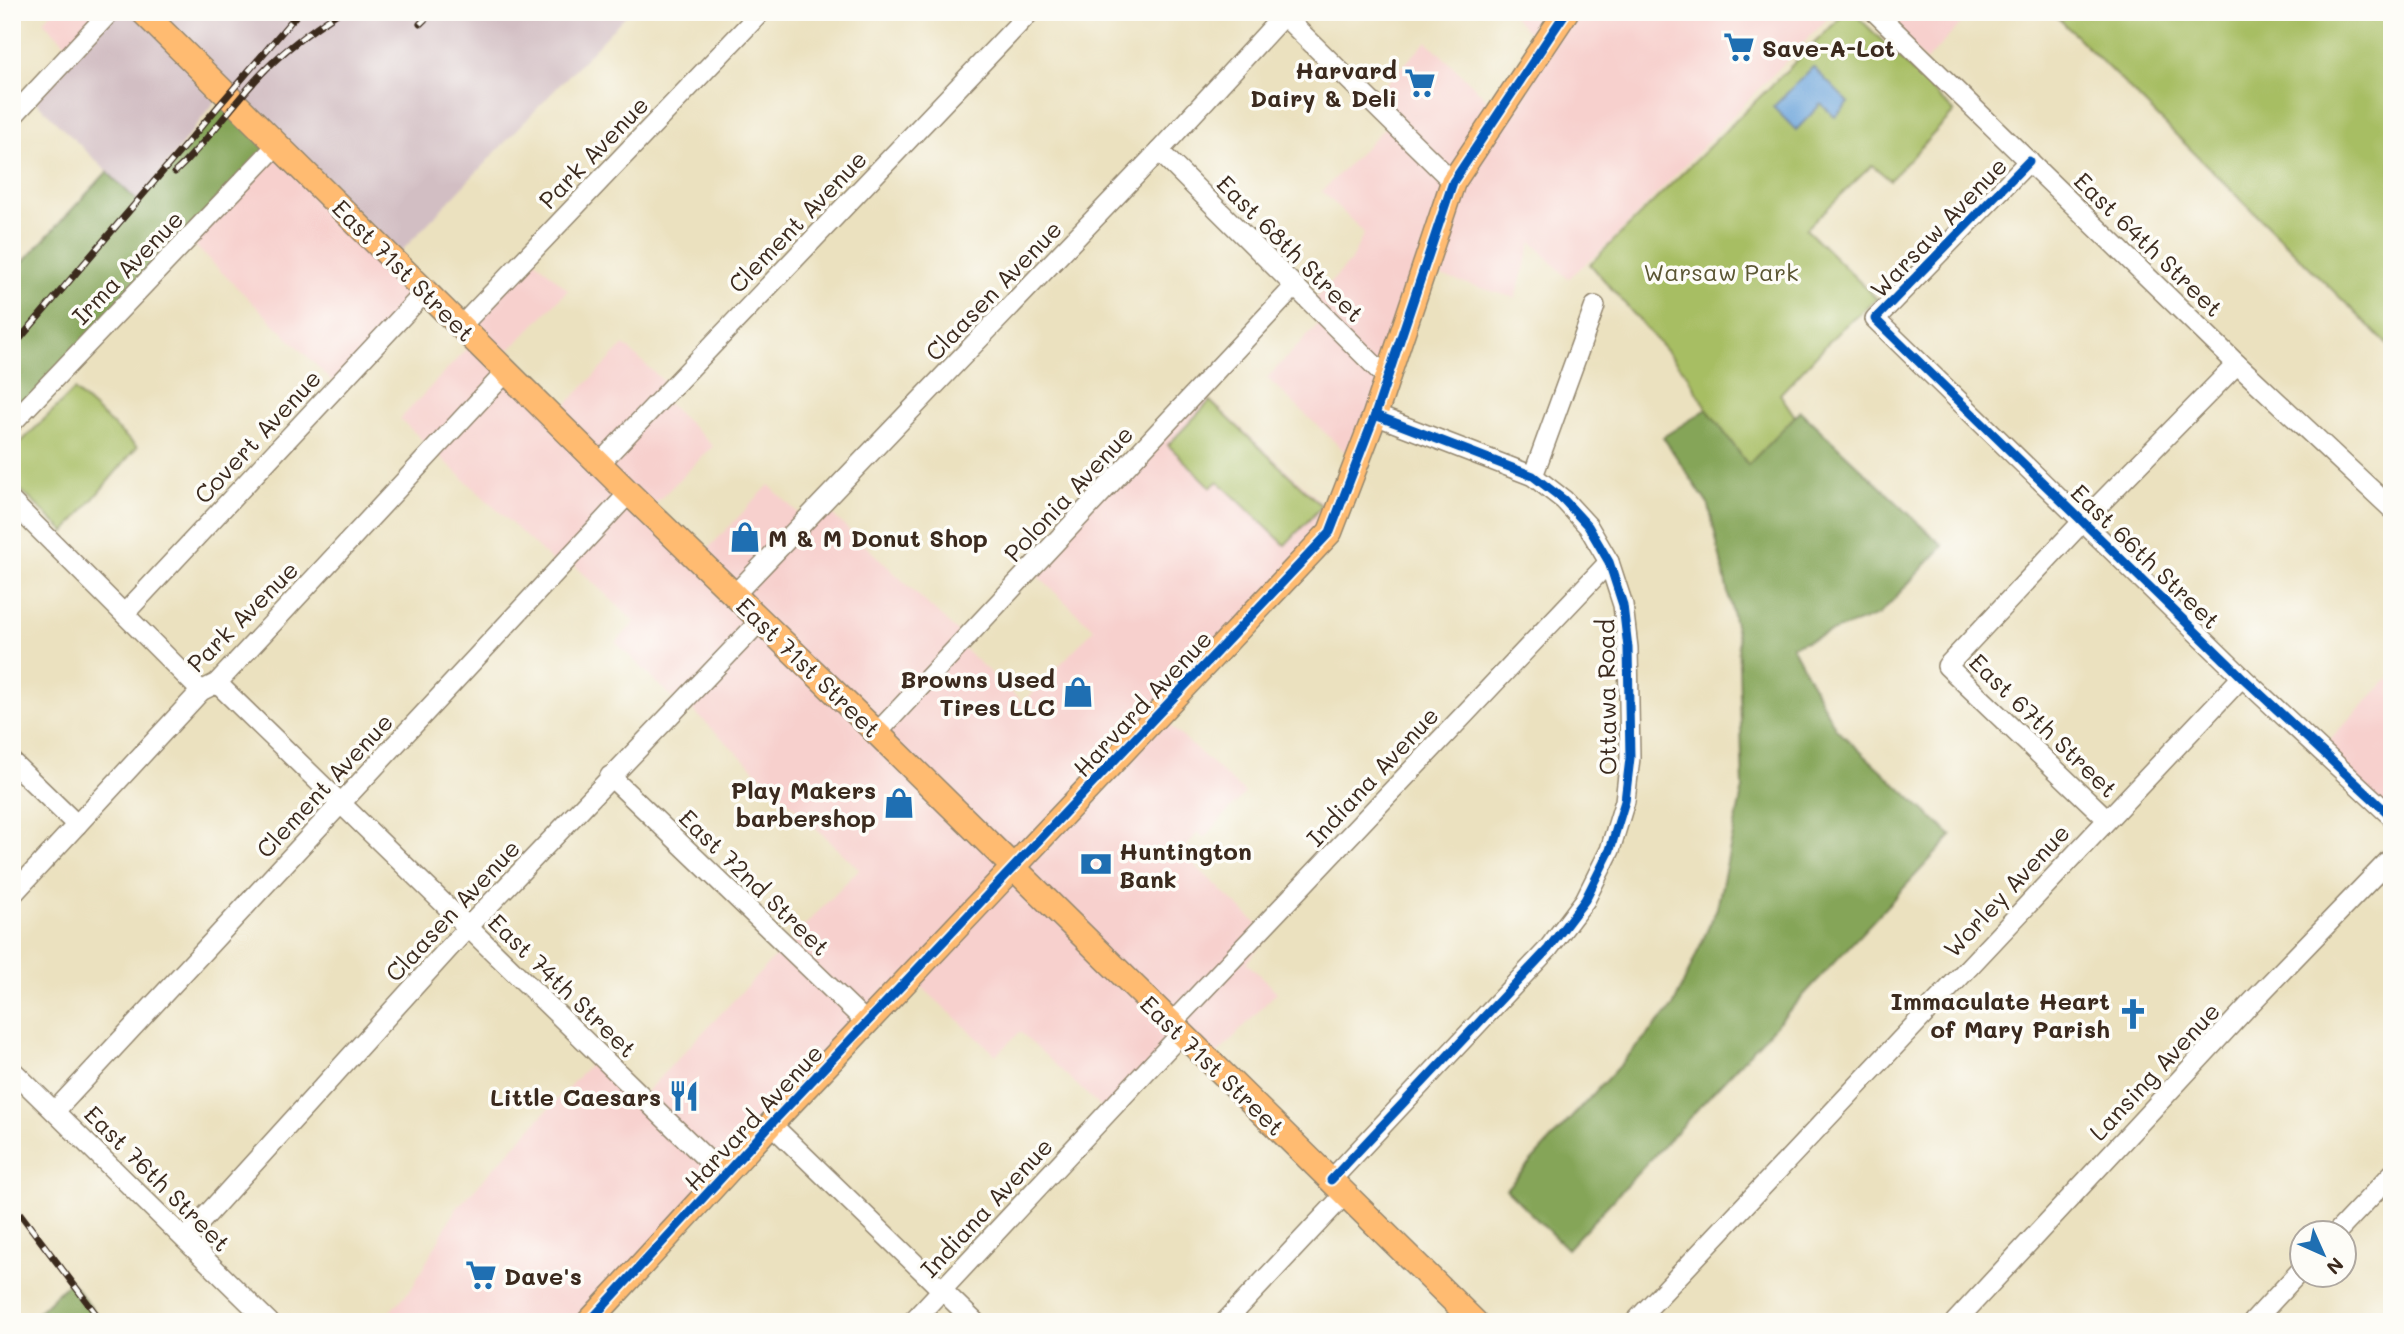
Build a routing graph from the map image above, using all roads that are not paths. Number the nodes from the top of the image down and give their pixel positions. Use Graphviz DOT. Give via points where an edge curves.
graph roads {
  1 [pos="110,12"];
  2 [pos="143,12"];
  3 [pos="761,12"];
  4 [pos="1030,12"];
  5 [pos="1566,12"];
  6 [pos="1875,12"];
  7 [pos="1282,14"];
  8 [pos="12,117"];
  9 [pos="278,144"];
  10 [pos="1159,151"];
  11 [pos="2029,161"];
  12 [pos="1453,182"];
  13 [pos="1295,286"];
  14 [pos="425,292"];
  15 [pos="1595,306"];
  16 [pos="1875,319"];
  17 [pos="461,326"];
  18 [pos="2237,364"];
  19 [pos="507,371"];
  20 [pos="1388,379"];
  21 [pos="1375,415"];
  22 [pos="12,423"];
  23 [pos="600,463"];
  24 [pos="1533,476"];
  25 [pos="629,493"];
  26 [pos="12,502"];
  27 [pos="2392,509"];
  28 [pos="2084,520"];
  29 [pos="1609,562"];
  30 [pos="734,595"];
  31 [pos="125,613"];
  32 [pos="761,620"];
  33 [pos="2242,677"];
  34 [pos="209,687"];
  35 [pos="877,733"];
  36 [pos="12,762"];
  37 [pos="610,776"];
  38 [pos="339,804"];
  39 [pos="2392,817"];
  40 [pos="2107,819"];
  41 [pos="77,825"];
  42 [pos="2392,857"];
  43 [pos="1013,868"];
  44 [pos="12,895"];
  45 [pos="469,926"];
  46 [pos="867,1023"];
  47 [pos="1176,1029"];
  48 [pos="12,1070"];
  49 [pos="55,1111"];
  50 [pos="771,1124"];
  51 [pos="2392,1174"];
  52 [pos="724,1176"];
  53 [pos="1338,1187"];
  54 [pos="2351,1218"];
  55 [pos="185,1240"];
  56 [pos="2288,1284"];
  57 [pos="943,1290"];
  58 [pos="269,1322"];
  59 [pos="589,1322"];
  60 [pos="912,1322"];
  61 [pos="975,1322"];
  62 [pos="1224,1322"];
  63 [pos="1475,1322"];
  64 [pos="1634,1322"];
  65 [pos="1955,1322"];
  66 [pos="2253,1322"];
  1 -- 8 [label="street"];
  2 -- 9 [label="main road, East 71st Street"];
  3 -- 17 [label="street, Park Avenue"];
  4 -- 23 [label="street, Clement Avenue"];
  5 -- 12 [label="main road, Harvard Avenue"];
  6 -- 11 [label="street, East 64th Street"];
  7 -- 10 [label="street, Claasen Avenue"];
  7 -- 12 [label="street"];
  9 -- 14 [label="main road, East 71st Street"];
  9 -- 22 [label="street, Irma Avenue"];
  10 -- 13 [label="street, East 68th Street"];
  10 -- 30 [label="street, Claasen Avenue"];
  11 -- 16 [label="street, Warsaw Avenue"];
  11 -- 18 [label="street, East 64th Street"];
  12 -- 20 [label="main road, Harvard Avenue"];
  13 -- 20 [label="street, East 68th Street"];
  13 -- 35 [label="street, Polonia Avenue"];
  14 -- 17 [label="main road, East 71st Street"];
  14 -- 31 [label="street, Covert Avenue"];
  15 -- 24 [label="street"];
  16 -- 28 [label="street, East 66th Street"];
  17 -- 19 [label="main road, East 71st Street"];
  18 -- 27 [label="street, East 64th Street"];
  18 -- 28 [label="street"];
  19 -- 23 [label="main road, East 71st Street"];
  19 -- 34 [label="street, Park Avenue"];
  20 -- 21 [label="main road, Harvard Avenue"];
  21 -- 24 [label="street, Ottawa Road"];
  21 -- 43 [label="main road, Harvard Avenue" via="1330,532"];
  23 -- 25 [label="main road, East 71st Street"];
  24 -- 29 [label="street, Ottawa Road" via="1580,518"];
  25 -- 30 [label="main road, East 71st Street"];
  25 -- 38 [label="street, Clement Avenue"];
  26 -- 31 [label="street, East 74th Street"];
  28 -- 33 [label="street, East 66th Street"];
  28 -- 40 [label="street, East 67th Street" via="1947,666"];
  29 -- 47 [label="street, Indiana Avenue"];
  29 -- 53 [label="street, Ottawa Road" via="1623,605 1628,648 1630,758 1625,801 1610,850 1585,900 1548,949"];
  30 -- 32 [label="main road, East 71st Street"];
  31 -- 34 [label="street, East 74th Street"];
  32 -- 35 [label="main road, East 71st Street"];
  32 -- 37 [label="street, Claasen Avenue"];
  33 -- 39 [label="street, East 66th Street"];
  33 -- 40 [label="street, Worley Avenue"];
  34 -- 38 [label="street, East 74th Street"];
  34 -- 41 [label="street, Park Avenue"];
  35 -- 43 [label="main road, East 71st Street"];
  36 -- 41 [label="street"];
  37 -- 45 [label="street, Claasen Avenue"];
  37 -- 46 [label="street, East 72nd Street"];
  38 -- 45 [label="street, East 74th Street"];
  38 -- 49 [label="street, Clement Avenue"];
  40 -- 64 [label="street, Worley Avenue"];
  41 -- 44 [label="street, Park Avenue"];
  42 -- 65 [label="street, Lansing Avenue"];
  43 -- 46 [label="main road, Harvard Avenue"];
  43 -- 47 [label="main road, East 71st Street"];
  45 -- 52 [label="street, East 74th Street"];
  45 -- 55 [label="street, Claasen Avenue"];
  46 -- 50 [label="main road, Harvard Avenue"];
  47 -- 53 [label="main road, East 71st Street"];
  47 -- 57 [label="street, Indiana Avenue"];
  48 -- 49 [label="street, East 76th Street"];
  49 -- 55 [label="street, East 76th Street"];
  50 -- 52 [label="main road, Harvard Avenue"];
  50 -- 57 [label="street"];
  51 -- 54 [label="street"];
  52 -- 59 [label="main road, Harvard Avenue"];
  53 -- 62 [label="street, Ottawa Road"];
  53 -- 63 [label="main road, East 71st Street"];
  55 -- 58 [label="street, East 76th Street"];
  56 -- 66 [label="street"];
  57 -- 60 [label="street, Indiana Avenue"];
  57 -- 61 [label="street"];
}
